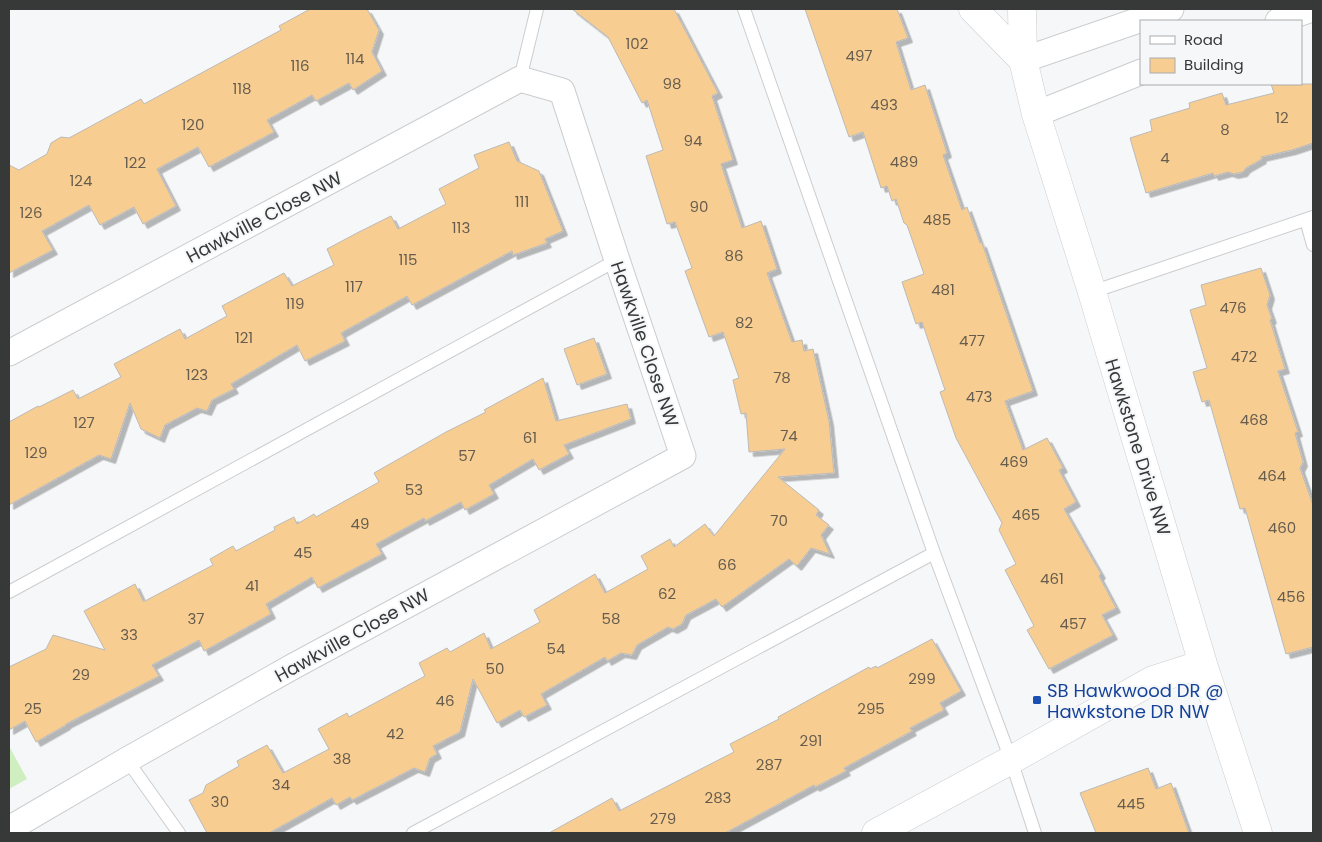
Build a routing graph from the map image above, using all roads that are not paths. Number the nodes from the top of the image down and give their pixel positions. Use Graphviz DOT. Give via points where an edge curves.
graph roads {
  1 [pos="537,9"];
  2 [pos="744,9"];
  3 [pos="973,9"];
  4 [pos="1022,9"];
  5 [pos="1171,9"];
  6 [pos="1312,9"];
  7 [pos="1281,20"];
  8 [pos="1023,60"];
  9 [pos="1140,72"];
  10 [pos="520,80"];
  11 [pos="1036,114"];
  12 [pos="1309,219"];
  13 [pos="1313,245"];
  14 [pos="617,260"];
  15 [pos="1092,292"];
  16 [pos="9,353"];
  17 [pos="934,553"];
  18 [pos="9,592"];
  19 [pos="1203,664"];
  20 [pos="127,760"];
  21 [pos="1011,760"];
  22 [pos="9,829"];
  23 [pos="179,833"];
  24 [pos="413,833"];
  25 [pos="876,833"];
  26 [pos="1034,833"];
  27 [pos="1258,833"];
  1 -- 10 [label="lane"];
  2 -- 17 [label="lane"];
  3 -- 8 [label="street"];
  4 -- 8 [label="street, Hawkstone Drive NW"];
  5 -- 8 [label="street"];
  6 -- 7 [label="street"];
  8 -- 11 [label="street, Hawkstone Drive NW"];
  9 -- 11 [label="street"];
  10 -- 14 [label="street, Hawkville Close NW" via="562,91"];
  10 -- 16 [label="street, Hawkville Close NW"];
  11 -- 15 [label="street, Hawkstone Drive NW"];
  12 -- 13 [label="lane"];
  12 -- 15 [label="lane"];
  14 -- 18 [label="lane"];
  14 -- 20 [label="street, Hawkville Close NW" via="683,456"];
  15 -- 19 [label="street, Hawkstone Drive NW"];
  17 -- 21 [label="lane"];
  17 -- 24 [label="lane"];
  19 -- 21 [label="street" via="1154,680"];
  19 -- 27 [label="street, Hawkstone Drive NW"];
  20 -- 22 [label="street, Hawkville Close NW"];
  20 -- 23 [label="lane"];
  21 -- 25 [label="street"];
  21 -- 26 [label="lane"];
}
